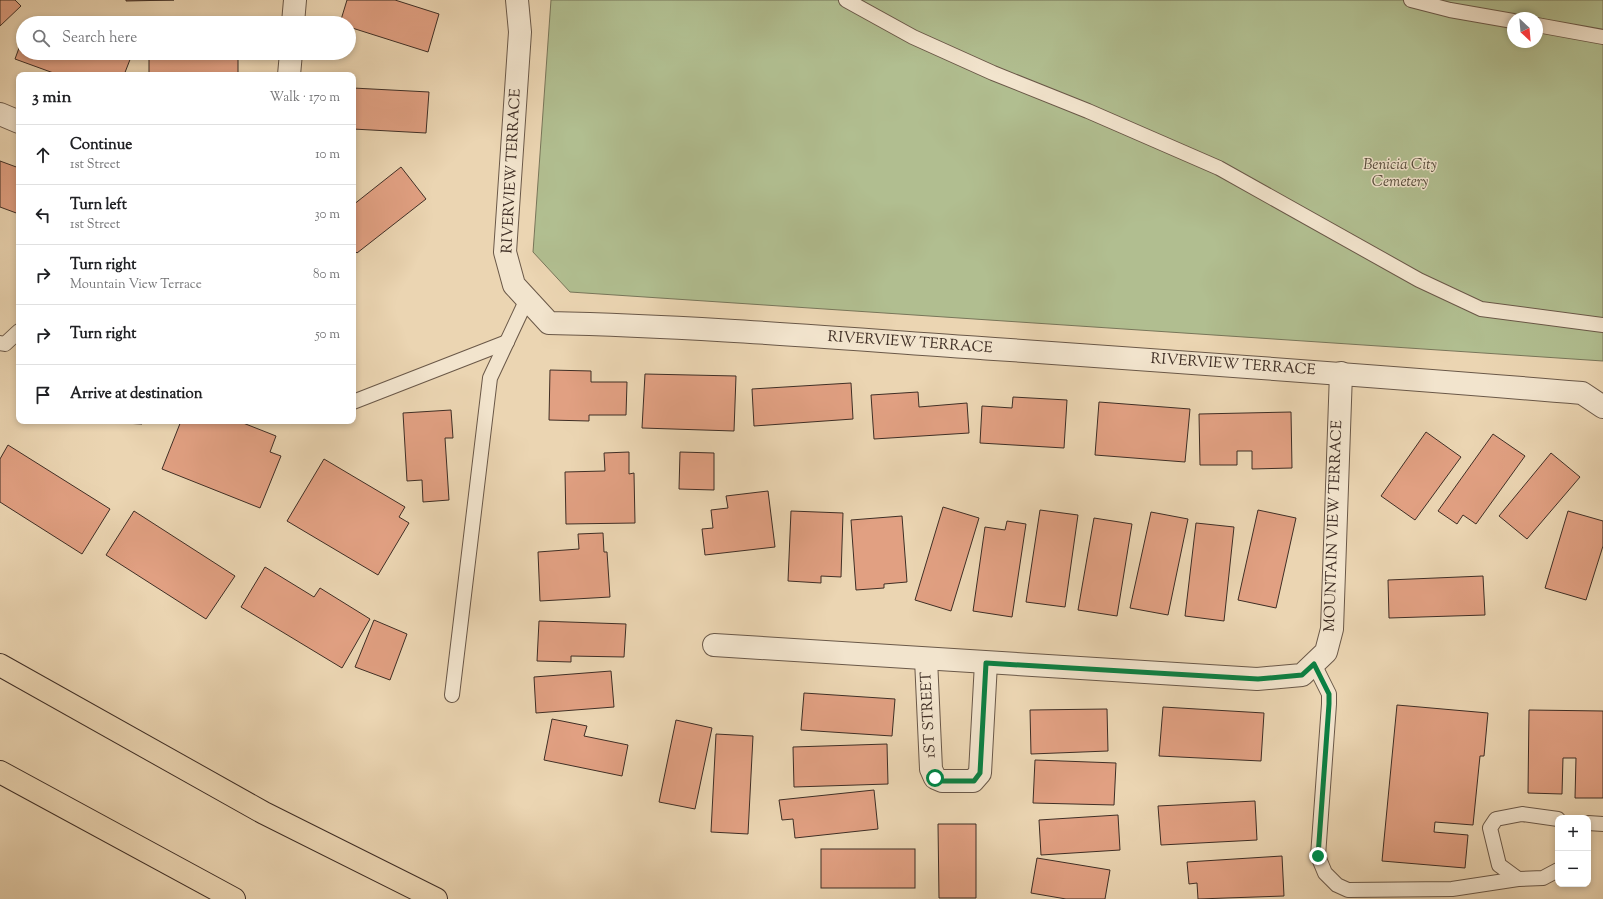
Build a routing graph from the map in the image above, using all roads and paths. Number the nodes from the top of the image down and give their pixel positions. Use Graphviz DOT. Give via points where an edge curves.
graph roads {
  1 [pos="295,0"];
  2 [pos="517,0"];
  3 [pos="846,0"];
  4 [pos="1411,0"];
  5 [pos="294,16"];
  6 [pos="1507,20"];
  7 [pos="1543,26"];
  8 [pos="1603,37"];
  9 [pos="290,60"];
  10 [pos="289,72"];
  11 [pos="0,114"];
  12 [pos="16,121"];
  13 [pos="527,299"];
  14 [pos="1603,325"];
  15 [pos="16,334"];
  16 [pos="507,342"];
  17 [pos="0,343"];
  18 [pos="1340,373"];
  19 [pos="356,401"];
  20 [pos="1603,407"];
  21 [pos="714,645"];
  22 [pos="926,659"];
  23 [pos="986,663"];
  24 [pos="1314,664"];
  25 [pos="0,665"];
  26 [pos="452,695"];
  27 [pos="0,772"];
  28 [pos="1555,819"];
  29 [pos="1591,823"];
  30 [pos="1603,824"];
  31 [pos="1555,872"];
  32 [pos="1518,879"];
  33 [pos="234,899"];
  34 [pos="436,899"];
  1 -- 5 [label="street"];
  2 -- 13 [label="street, RIVERVIEW TERRACE" via="520,32 505,252 514,285"];
  3 -- 14 [label="lane" via="913,37 1219,168 1419,280 1480,309"];
  4 -- 6 [label="lane"];
  7 -- 8 [label="lane"];
  9 -- 10 [label="street"];
  11 -- 12 [label="street"];
  13 -- 16 [label="lane"];
  13 -- 18 [label="street, RIVERVIEW TERRACE" via="549,323 622,324"];
  15 -- 17 [label="lane" via="5,344"];
  16 -- 19 [label="lane"];
  16 -- 26 [label="lane" via="490,378"];
  18 -- 20 [label="street, RIVERVIEW TERRACE" via="1582,394"];
  18 -- 24 [label="street, MOUNTAIN VIEW TERRACE" via="1332,629 1326,652"];
  21 -- 22 [label="street, MOUNTAIN VIEW TERRACE"];
  22 -- 23 [label="street, MOUNTAIN VIEW TERRACE"];
  22 -- 23 [label="street, 1ST STREET" via="931,769 935,778 942,781 974,781 980,773"];
  23 -- 24 [label="street, MOUNTAIN VIEW TERRACE" via="1258,679 1302,675"];
  24 -- 32 [label="lane" via="1329,694 1318,856 1330,879 1348,890 1452,889"];
  25 -- 34 [label="highway" via="264,813"];
  27 -- 33 [label="highway"];
  28 -- 32 [label="lane" via="1522,814 1496,819 1490,828 1499,865"];
  29 -- 30 [label="lane"];
  31 -- 32 [label="lane" via="1543,878"];
}
